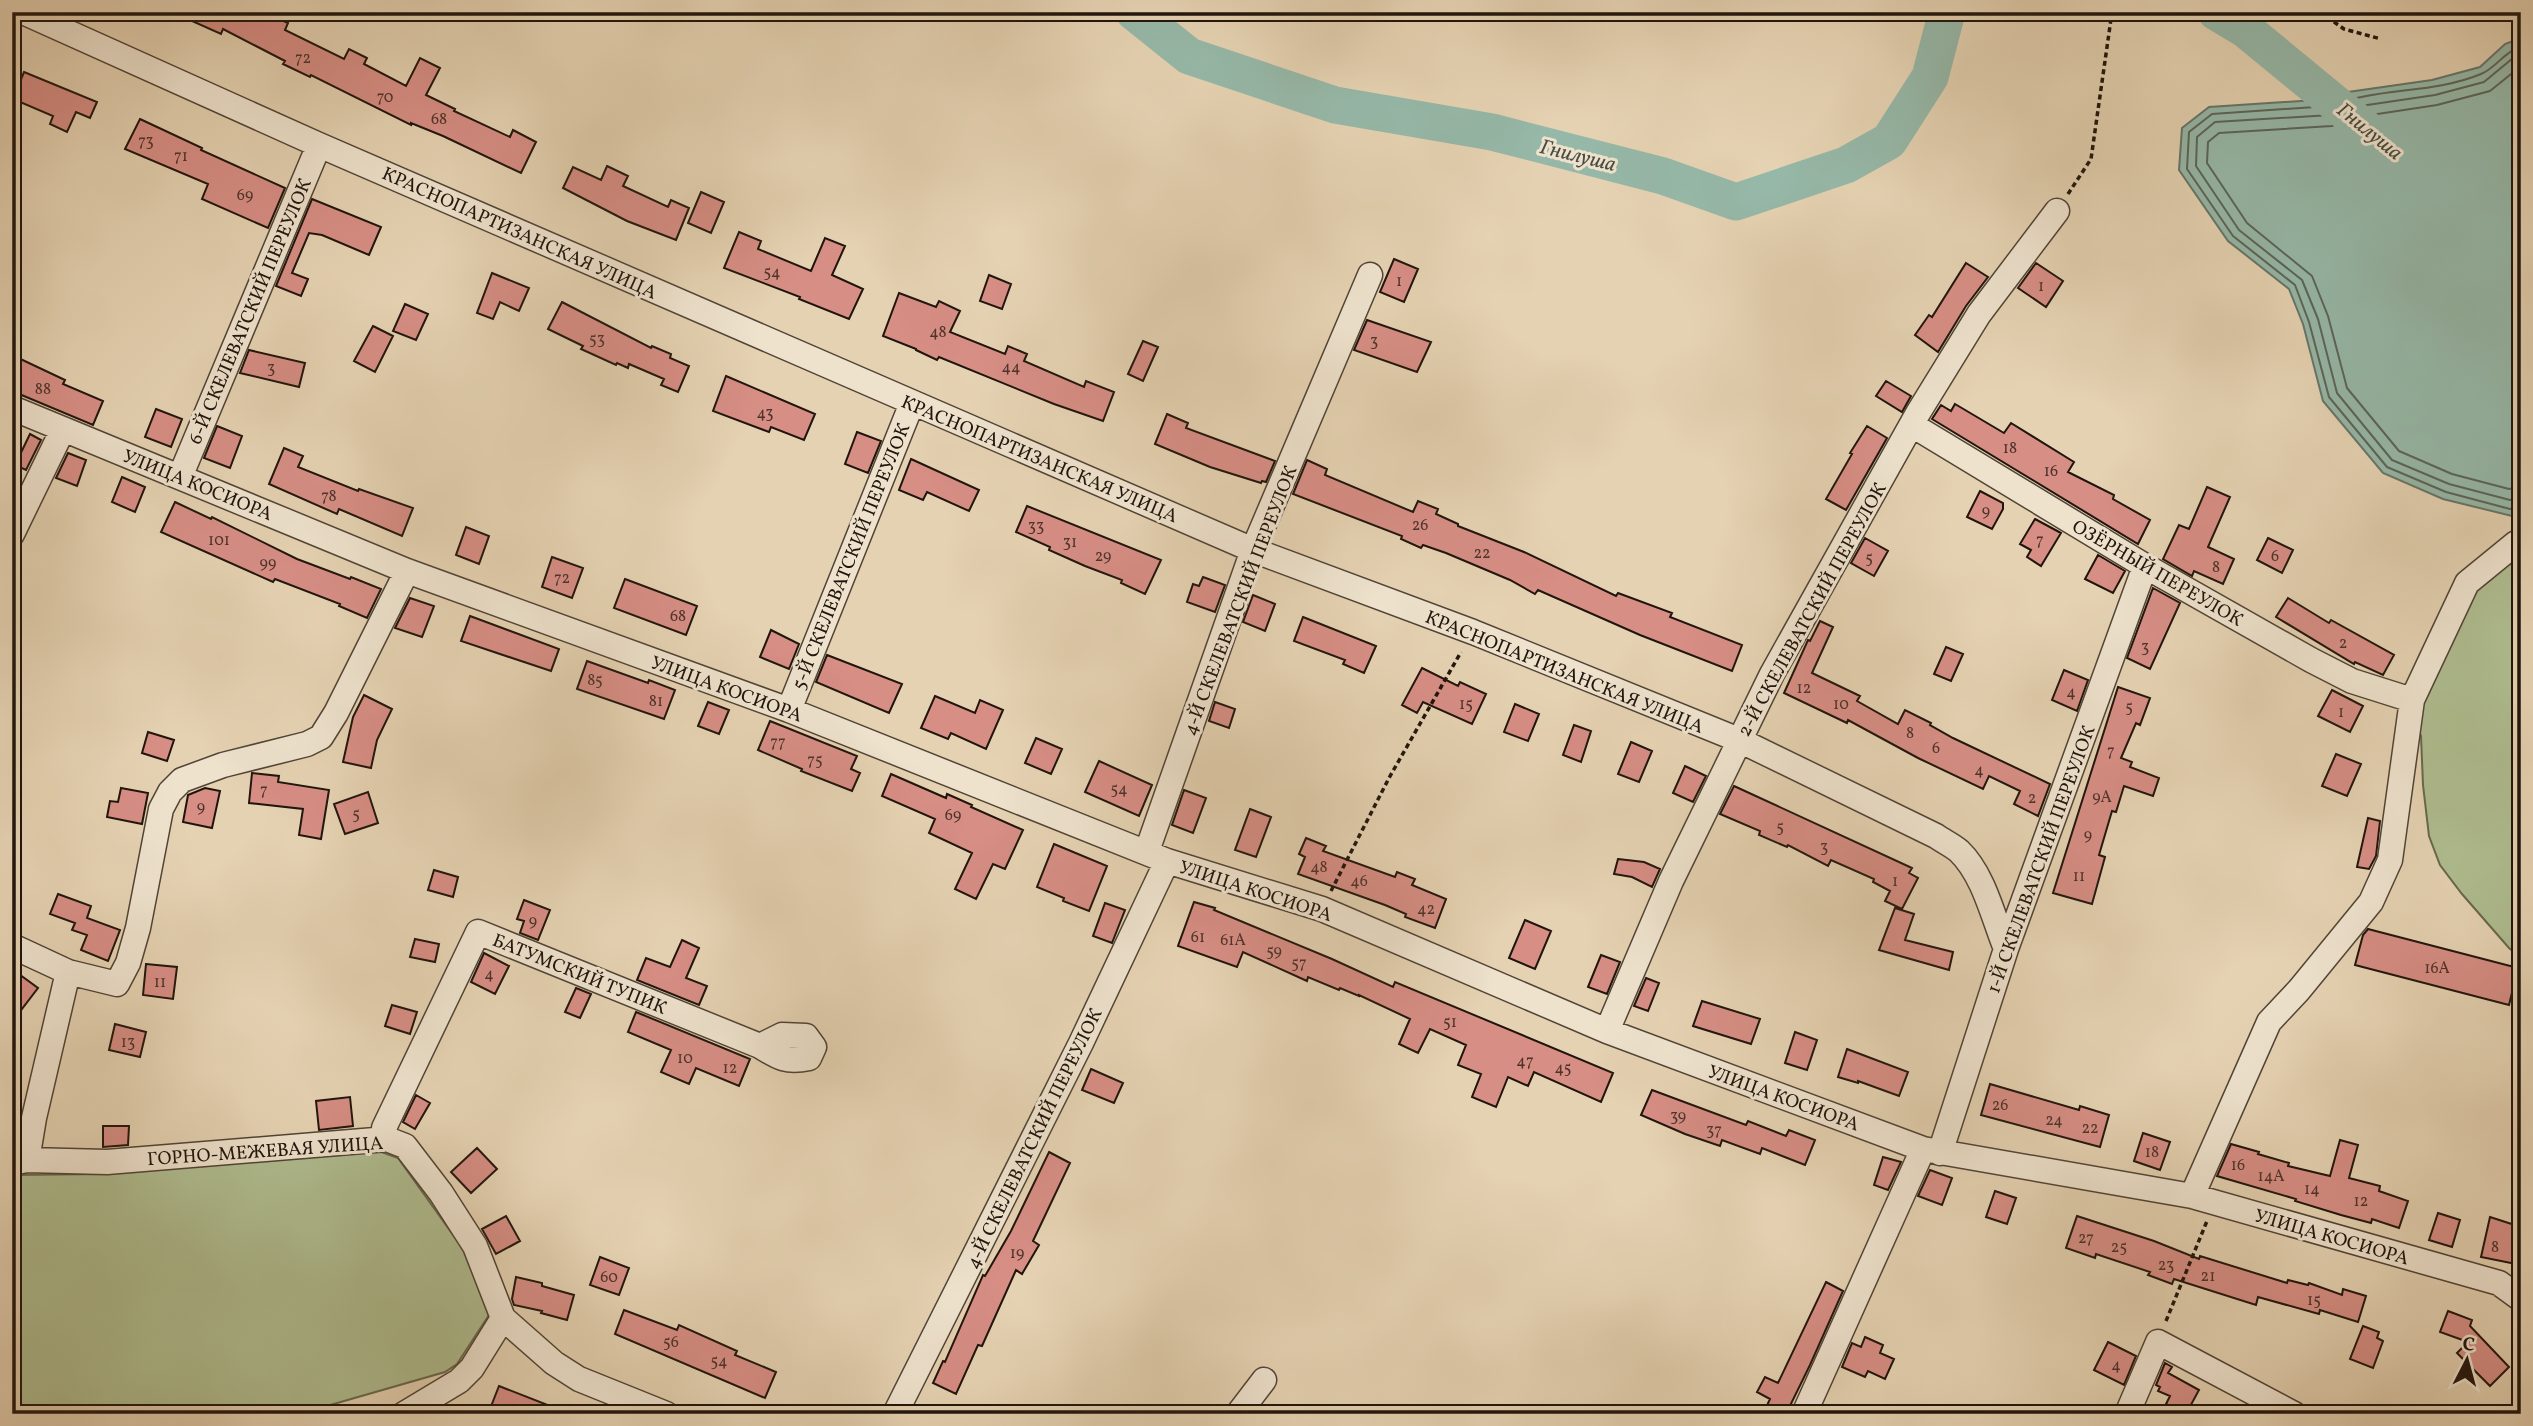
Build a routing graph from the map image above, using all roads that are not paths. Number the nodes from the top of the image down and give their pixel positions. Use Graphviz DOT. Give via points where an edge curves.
graph roads {
  1 [pos="23,12"];
  2 [pos="319,145"];
  3 [pos="2057,211"];
  4 [pos="1370,275"];
  5 [pos="912,403"];
  6 [pos="12,408"];
  7 [pos="1912,425"];
  8 [pos="63,429"];
  9 [pos="180,477"];
  10 [pos="12,534"];
  11 [pos="2516,543"];
  12 [pos="1253,550"];
  13 [pos="2145,566"];
  14 [pos="407,571"];
  15 [pos="2412,701"];
  16 [pos="789,710"];
  17 [pos="1739,740"];
  18 [pos="1157,856"];
  19 [pos="12,946"];
  20 [pos="2006,949"];
  21 [pos="68,972"];
  22 [pos="1607,1031"];
  23 [pos="768,1051"];
  24 [pos="387,1139"];
  25 [pos="1932,1151"];
  26 [pos="20,1161"];
  27 [pos="2203,1200"];
  28 [pos="2521,1299"];
  29 [pos="503,1318"];
  30 [pos="1264,1380"];
  31 [pos="405,1413"];
  32 [pos="666,1414"];
  33 [pos="895,1414"];
  34 [pos="1238,1414"];
  35 [pos="1804,1414"];
  36 [pos="2127,1414"];
  37 [pos="2294,1414"];
  1 -- 2 [label="street, КРАСНОПАРТИЗАНСКАЯ УЛИЦА"];
  2 -- 5 [label="street, КРАСНОПАРТИЗАНСКАЯ УЛИЦА"];
  2 -- 9 [label="street, 6-Й СКЕЛЕВАТСКИЙ ПЕРЕУЛОК"];
  3 -- 7 [label="street, 2-Й СКЕЛЕВАТСКИЙ ПЕРЕУЛОК" via="1979,314"];
  4 -- 12 [label="street, 4-Й СКЕЛЕВАТСКИЙ ПЕРЕУЛОК"];
  5 -- 12 [label="street, КРАСНОПАРТИЗАНСКАЯ УЛИЦА"];
  5 -- 16 [label="street, 5-Й СКЕЛЕВАТСКИЙ ПЕРЕУЛОК"];
  6 -- 8 [label="street, УЛИЦА КОСИОРА"];
  7 -- 13 [label="street, ОЗЁРНЫЙ ПЕРЕУЛОК"];
  7 -- 17 [label="street, 2-Й СКЕЛЕВАТСКИЙ ПЕРЕУЛОК"];
  8 -- 9 [label="street, УЛИЦА КОСИОРА"];
  8 -- 10 [label="street"];
  9 -- 14 [label="street, УЛИЦА КОСИОРА"];
  11 -- 15 [label="street" via="2467,583"];
  12 -- 17 [label="street, КРАСНОПАРТИЗАНСКАЯ УЛИЦА" via="1473,632"];
  12 -- 18 [label="street, 4-Й СКЕЛЕВАТСКИЙ ПЕРЕУЛОК"];
  13 -- 15 [label="street, ОЗЁРНЫЙ ПЕРЕУЛОК" via="2352,681"];
  13 -- 20 [label="street, 1-Й СКЕЛЕВАТСКИЙ ПЕРЕУЛОК"];
  14 -- 16 [label="street, УЛИЦА КОСИОРА"];
  14 -- 21 [label="street" via="321,737 223,765 182,780 170,792 161,809 138,928 117,984"];
  15 -- 27 [label="street" via="2390,860 2371,902 2269,1023"];
  16 -- 18 [label="street, УЛИЦА КОСИОРА"];
  17 -- 20 [label="street, КРАСНОПАРТИЗАНСКАЯ УЛИЦА" via="1957,849 1980,883"];
  17 -- 22 [label="street, 2-Й СКЕЛЕВАТСКИЙ ПЕРЕУЛОК" via="1671,881"];
  18 -- 22 [label="street, УЛИЦА КОСИОРА" via="1322,909"];
  18 -- 33 [label="street, 4-Й СКЕЛЕВАТСКИЙ ПЕРЕУЛОК" via="1081,1043"];
  19 -- 21 [label="street"];
  20 -- 25 [label="street, 1-Й СКЕЛЕВАТСКИЙ ПЕРЕУЛОК"];
  21 -- 26 [label="street"];
  22 -- 25 [label="street, УЛИЦА КОСИОРА"];
  23 -- 24 [label="street, БАТУМСКИЙ ТУПИК" via="478,932 384,1128"];
  24 -- 26 [label="street, ГОРНО-МЕЖЕВАЯ УЛИЦА" via="107,1162"];
  24 -- 29 [label="street, ГОРНО-МЕЖЕВАЯ УЛИЦА" via="405,1146 441,1193 475,1246"];
  25 -- 27 [label="street, УЛИЦА КОСИОРА"];
  25 -- 35 [label="street, 1-Й СКЕЛЕВАТСКИЙ ПЕРЕУЛОК"];
  27 -- 28 [label="street, УЛИЦА КОСИОРА" via="2499,1283"];
  29 -- 31 [label="street" via="460,1381"];
  29 -- 32 [label="street, ГОРНО-МЕЖЕВАЯ УЛИЦА" via="579,1379"];
  30 -- 34 [label="street"];
  36 -- 37 [label="street" via="2158,1342"];
}
